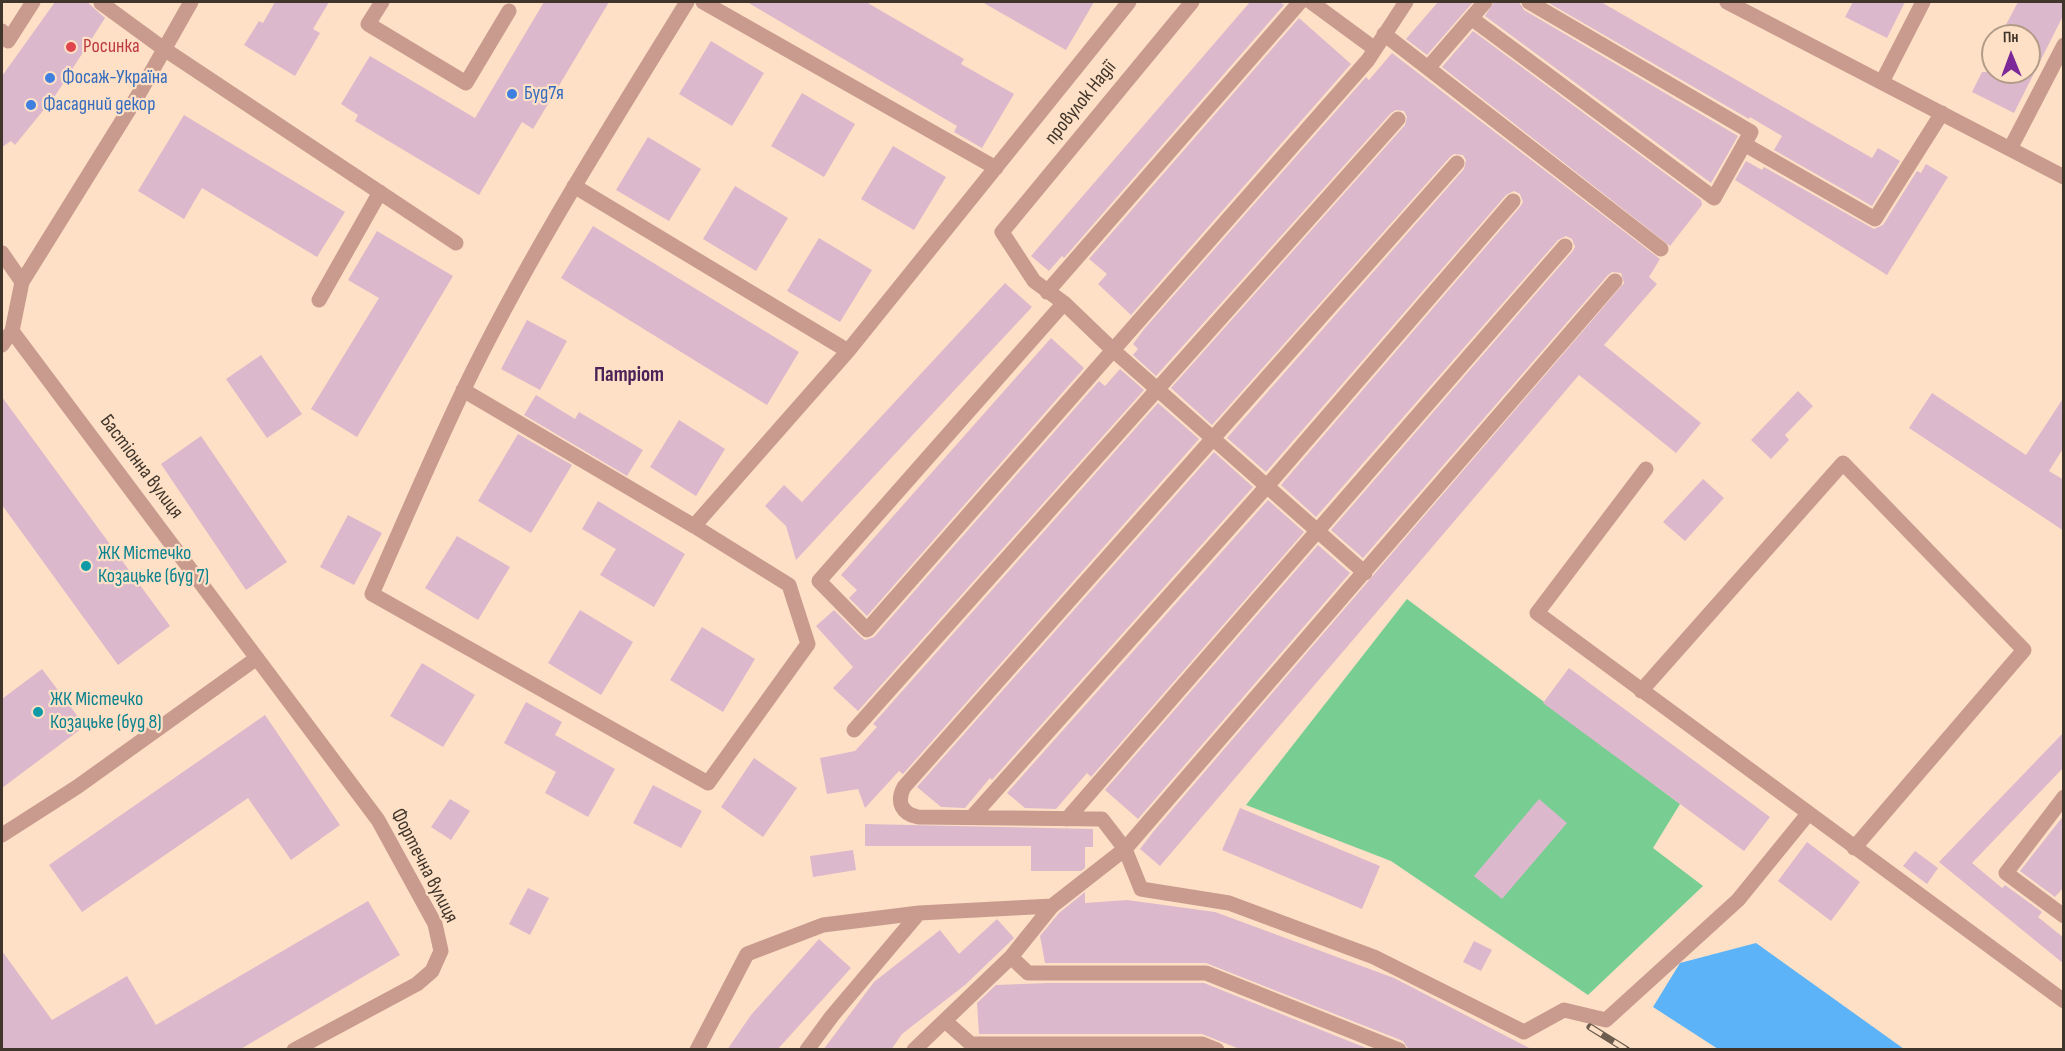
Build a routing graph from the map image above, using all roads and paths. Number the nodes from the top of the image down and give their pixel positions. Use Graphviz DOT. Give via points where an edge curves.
graph roads {
  1 [pos="33,2"];
  2 [pos="190,2"];
  3 [pos="382,2"];
  4 [pos="687,2"];
  5 [pos="703,2"];
  6 [pos="1129,2"];
  7 [pos="1192,2"];
  8 [pos="1300,2"];
  9 [pos="1311,2"];
  10 [pos="1406,2"];
  11 [pos="1485,2"];
  12 [pos="1529,2"];
  13 [pos="1727,2"];
  14 [pos="1923,2"];
  15 [pos="101,3"];
  16 [pos="1749,6"];
  17 [pos="509,11"];
  18 [pos="1471,18"];
  19 [pos="2,31"];
  20 [pos="1384,34"];
  21 [pos="2064,45"];
  22 [pos="164,49"];
  23 [pos="1375,49"];
  24 [pos="1428,68"];
  25 [pos="1882,82"];
  26 [pos="1942,114"];
  27 [pos="1398,119"];
  28 [pos="1744,144"];
  29 [pos="2010,149"];
  30 [pos="1457,163"];
  31 [pos="996,168"];
  32 [pos="2064,177"];
  33 [pos="574,186"];
  34 [pos="380,192"];
  35 [pos="1514,201"];
  36 [pos="456,243"];
  37 [pos="1565,246"];
  38 [pos="1661,249"];
  39 [pos="2,254"];
  40 [pos="1615,281"];
  41 [pos="22,282"];
  42 [pos="1047,292"];
  43 [pos="319,300"];
  44 [pos="1064,303"];
  45 [pos="12,331"];
  46 [pos="2,345"];
  47 [pos="848,351"];
  48 [pos="1114,351"];
  49 [pos="1157,389"];
  50 [pos="463,390"];
  51 [pos="1213,437"];
  52 [pos="1646,469"];
  53 [pos="1268,486"];
  54 [pos="694,526"];
  55 [pos="1318,529"];
  56 [pos="1365,573"];
  57 [pos="257,658"];
  58 [pos="1641,691"];
  59 [pos="854,730"];
  60 [pos="2064,797"];
  61 [pos="1808,814"];
  62 [pos="972,817"];
  63 [pos="1067,819"];
  64 [pos="2,835"];
  65 [pos="1854,848"];
  66 [pos="1125,849"];
  67 [pos="1052,906"];
  68 [pos="919,913"];
  69 [pos="2064,916"];
  70 [pos="1011,957"];
  71 [pos="2064,1001"];
  72 [pos="945,1021"];
  73 [pos="294,1050"];
  74 [pos="697,1050"];
  75 [pos="807,1050"];
  76 [pos="914,1050"];
  77 [pos="1217,1050"];
  78 [pos="1399,1050"];
  1 -- 19 [label="street" via="8,41"];
  2 -- 22 [label="street"];
  3 -- 17 [label="street" via="368,24 466,83"];
  4 -- 33 [label="street"];
  5 -- 31 [label="street"];
  6 -- 31 [label="street"];
  7 -- 42 [label="street, провулок Надії" via="1002,232 1034,281"];
  8 -- 42 [label="street"];
  9 -- 23 [label="street"];
  10 -- 20 [label="street"];
  11 -- 18 [label="street"];
  12 -- 28 [label="street" via="1751,132"];
  13 -- 16 [label="street"];
  14 -- 25 [label="street"];
  15 -- 22 [label="street"];
  16 -- 25 [label="street"];
  18 -- 24 [label="street"];
  18 -- 28 [label="street" via="1714,198"];
  20 -- 23 [label="street"];
  20 -- 24 [label="street"];
  21 -- 29 [label="street"];
  22 -- 34 [label="street"];
  22 -- 41 [label="street"];
  23 -- 48 [label="street"];
  24 -- 38 [label="street"];
  25 -- 26 [label="street"];
  26 -- 28 [label="street" via="1875,219"];
  26 -- 29 [label="street"];
  27 -- 49 [label="street"];
  29 -- 32 [label="street"];
  30 -- 51 [label="street"];
  31 -- 47 [label="street"];
  33 -- 47 [label="street"];
  33 -- 50 [label="street"];
  34 -- 36 [label="street"];
  34 -- 43 [label="street"];
  35 -- 53 [label="street"];
  37 -- 55 [label="street"];
  39 -- 41 [label="street"];
  40 -- 56 [label="street"];
  41 -- 45 [label="street"];
  42 -- 44 [label="street"];
  44 -- 48 [label="street"];
  44 -- 48 [label="street" via="819,581 867,630"];
  45 -- 46 [label="street"];
  45 -- 57 [label="street, Бастіонна вулиця"];
  47 -- 54 [label="street"];
  48 -- 49 [label="street"];
  49 -- 51 [label="street"];
  49 -- 59 [label="street"];
  50 -- 54 [label="street"];
  50 -- 54 [label="street" via="372,594 708,783 808,644 789,585"];
  51 -- 53 [label="street"];
  51 -- 62 [label="street" via="901,793 902,807 911,816"];
  52 -- 58 [label="street" via="1537,613"];
  53 -- 55 [label="street"];
  53 -- 62 [label="street"];
  55 -- 56 [label="street"];
  55 -- 63 [label="street"];
  56 -- 66 [label="street"];
  57 -- 64 [label="street" via="77,787"];
  57 -- 73 [label="street, Фортечна вулиця" via="378,820 435,924 441,951 432,971 417,984"];
  58 -- 61 [label="street"];
  58 -- 65 [label="street" via="1843,463 2024,650"];
  60 -- 69 [label="street" via="2006,873"];
  61 -- 65 [label="street"];
  61 -- 66 [label="street" via="1738,900 1606,1020 1564,1010 1524,1032 1374,957 1229,903 1141,889"];
  62 -- 63 [label="street"];
  63 -- 66 [label="street" via="1102,819"];
  65 -- 71 [label="street"];
  66 -- 67 [label="street"];
  67 -- 68 [label="street"];
  67 -- 70 [label="street"];
  68 -- 74 [label="street" via="823,925 747,954"];
  68 -- 75 [label="street"];
  70 -- 72 [label="street"];
  70 -- 78 [label="street" via="1028,973 1206,974"];
  72 -- 76 [label="street"];
  72 -- 77 [label="street" via="971,1044 1202,1044"];
}
